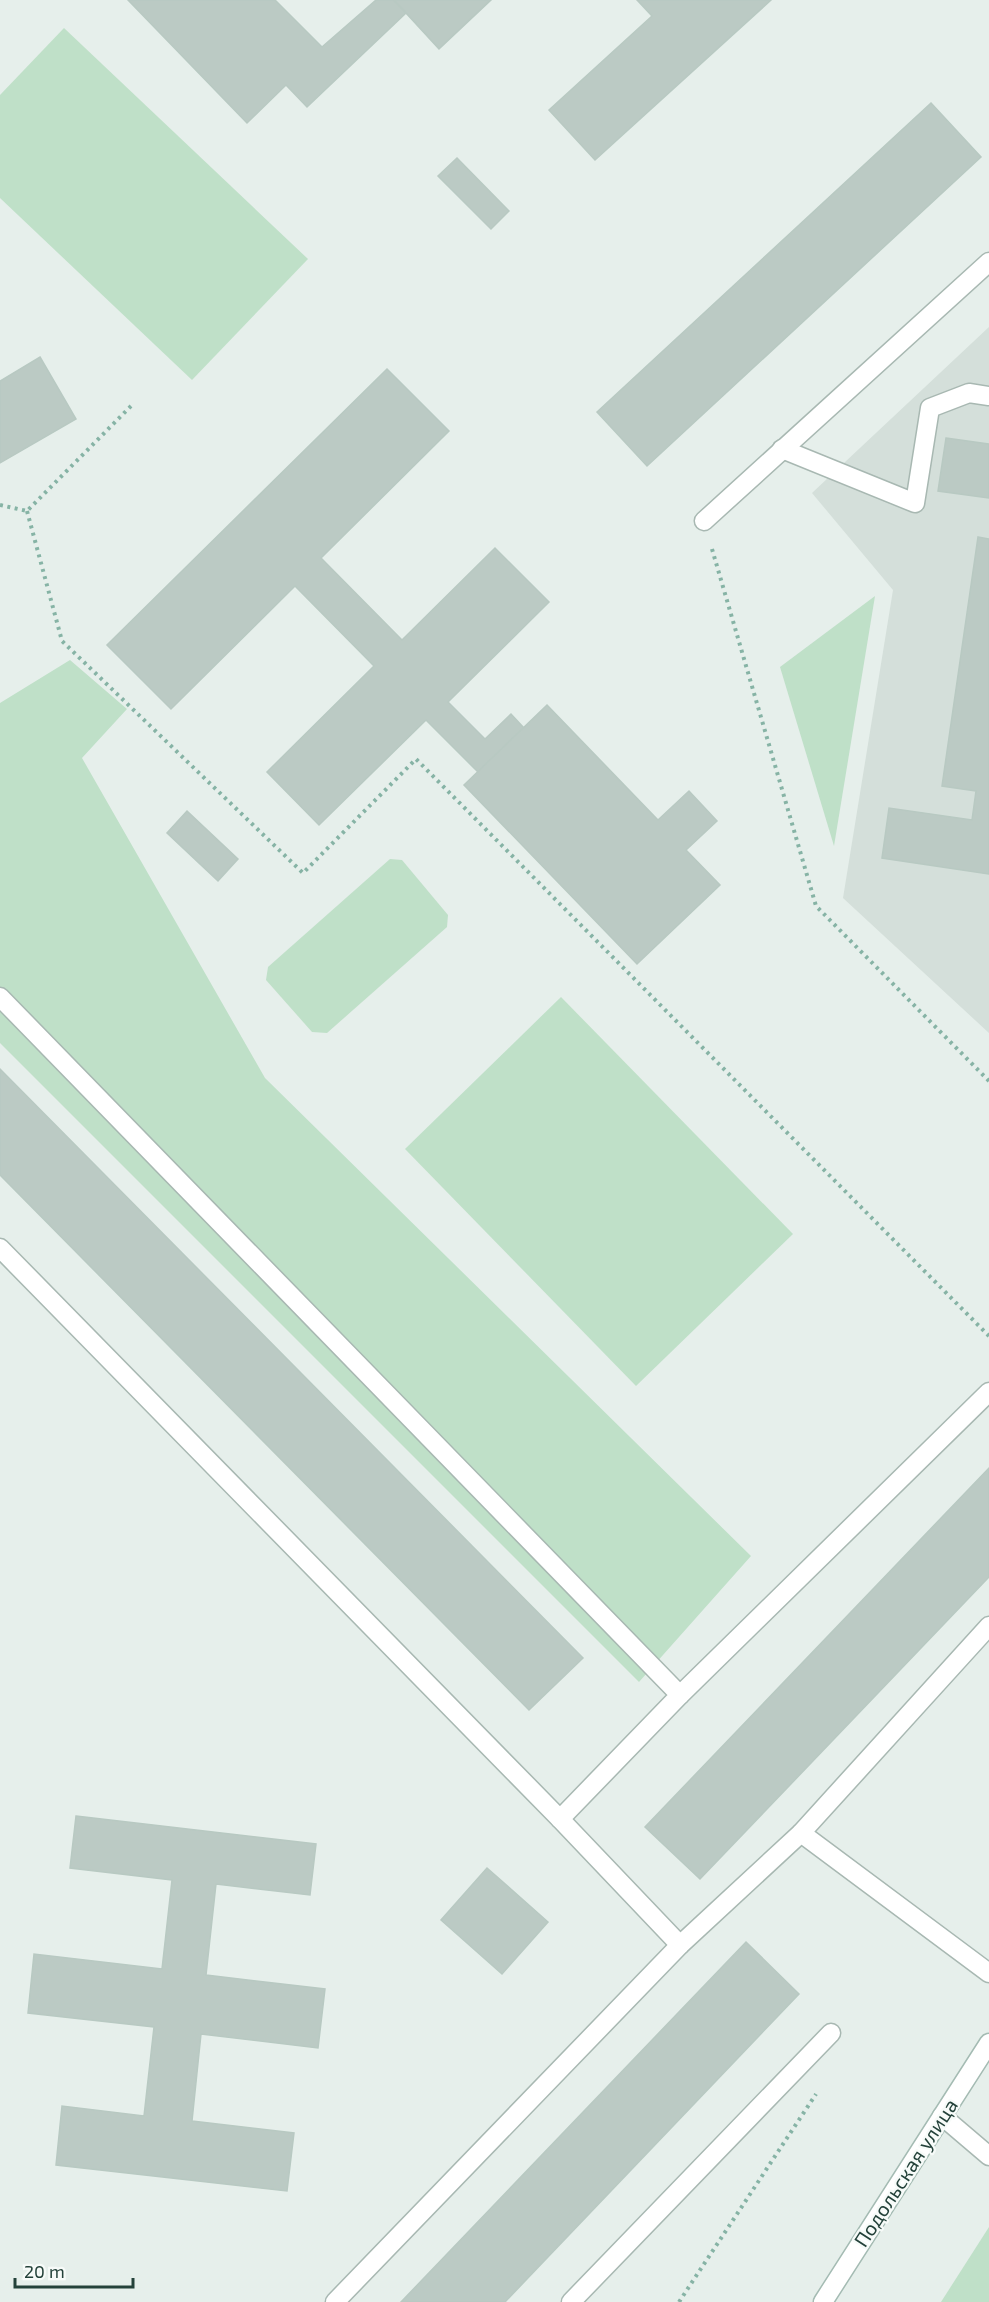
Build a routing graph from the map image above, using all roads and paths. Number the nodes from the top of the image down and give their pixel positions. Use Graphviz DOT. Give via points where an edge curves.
graph roads {
  1 [pos="989,262"];
  2 [pos="989,396"];
  3 [pos="131,406"];
  4 [pos="782,449"];
  5 [pos="0,505"];
  6 [pos="27,511"];
  7 [pos="704,521"];
  8 [pos="0,997"];
  9 [pos="989,1081"];
  10 [pos="0,1248"];
  11 [pos="989,1336"];
  12 [pos="989,1392"];
  13 [pos="989,1626"];
  14 [pos="680,1695"];
  15 [pos="560,1819"];
  16 [pos="801,1833"];
  17 [pos="680,1945"];
  18 [pos="989,1973"];
  19 [pos="831,2033"];
  20 [pos="989,2043"];
  21 [pos="822,2085"];
  22 [pos="942,2116"];
  23 [pos="989,2156"];
  24 [pos="335,2302"];
  25 [pos="572,2302"];
  26 [pos="679,2302"];
  27 [pos="823,2302"];
  1 -- 4 [label="street"];
  2 -- 4 [label="street" via="969,393 930,408 915,502"];
  3 -- 6 [label="path"];
  4 -- 7 [label="street"];
  5 -- 6 [label="path"];
  6 -- 11 [label="path" via="63,641 303,873 416,759"];
  7 -- 9 [label="path" via="816,906"];
  8 -- 14 [label="street"];
  10 -- 15 [label="street"];
  12 -- 14 [label="street"];
  13 -- 16 [label="street"];
  14 -- 15 [label="street"];
  15 -- 17 [label="street"];
  16 -- 17 [label="street"];
  16 -- 18 [label="street"];
  17 -- 24 [label="street"];
  19 -- 25 [label="street"];
  20 -- 22 [label="street, Подольская улица"];
  21 -- 26 [label="path"];
  22 -- 23 [label="street"];
  22 -- 27 [label="street, Подольская улица"];
}
